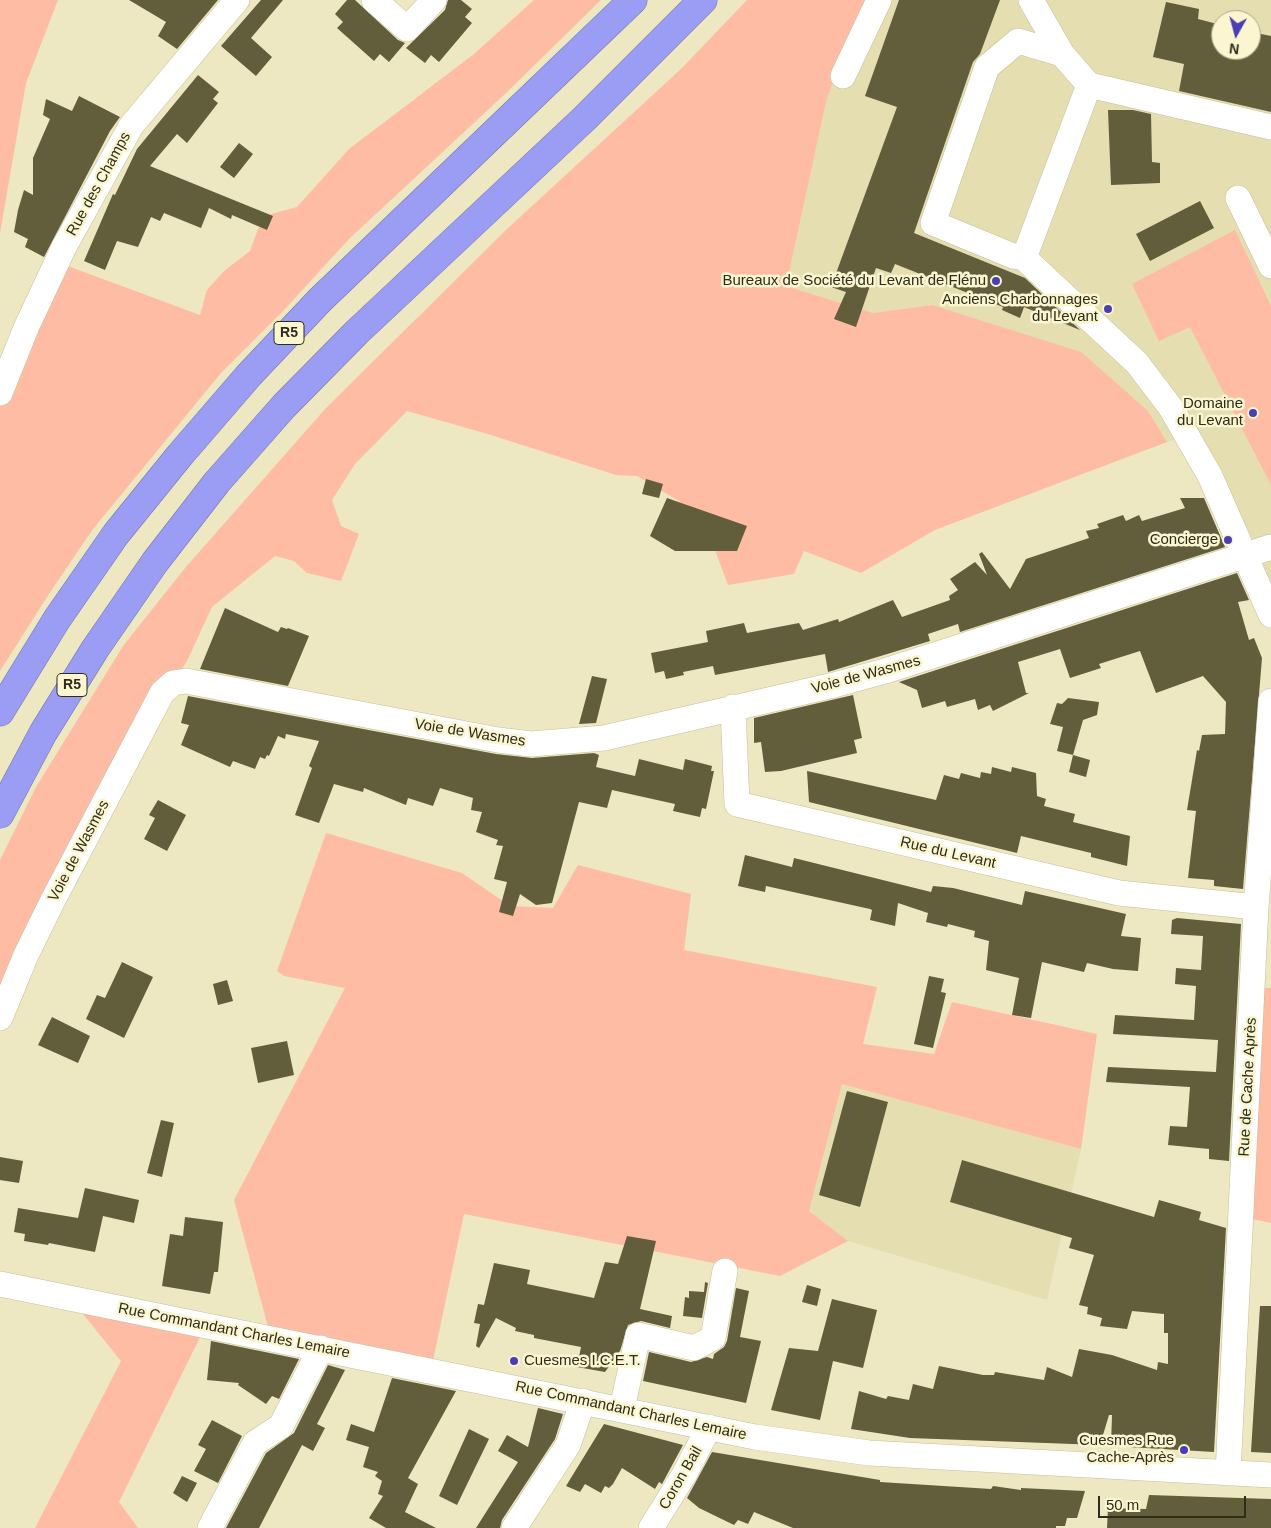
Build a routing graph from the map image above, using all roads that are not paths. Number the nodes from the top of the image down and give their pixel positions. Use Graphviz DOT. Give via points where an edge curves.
graph roads {
  1 [pos="237,0"];
  2 [pos="374,0"];
  3 [pos="434,0"];
  4 [pos="633,0"];
  5 [pos="703,0"];
  6 [pos="879,0"];
  7 [pos="1031,0"];
  8 [pos="1062,54"];
  9 [pos="843,76"];
  10 [pos="1089,85"];
  11 [pos="1271,127"];
  12 [pos="1238,198"];
  13 [pos="1024,258"];
  14 [pos="1271,266"];
  15 [pos="0,393"];
  16 [pos="1271,547"];
  17 [pos="1245,556"];
  18 [pos="1271,615"];
  19 [pos="1271,701"];
  20 [pos="733,707"];
  21 [pos="0,712"];
  22 [pos="0,814"];
  23 [pos="1256,907"];
  24 [pos="0,1018"];
  25 [pos="725,1271"];
  26 [pos="0,1284"];
  27 [pos="321,1348"];
  28 [pos="583,1401"];
  29 [pos="622,1409"];
  30 [pos="709,1427"];
  31 [pos="1228,1473"];
  32 [pos="1271,1475"];
  33 [pos="210,1528"];
  34 [pos="514,1528"];
  35 [pos="652,1528"];
  1 -- 15 [label="street, Rue des Champs" via="131,126 64,247"];
  2 -- 3 [label="street" via="407,29"];
  4 -- 21 [label="highway, R5" via="320,300 249,375 116,534 57,619"];
  5 -- 22 [label="highway, R5" via="585,118 357,332 284,406 217,482 155,562 95,649 43,733"];
  6 -- 9 [label="street"];
  7 -- 8 [label="street"];
  8 -- 10 [label="street"];
  8 -- 13 [label="street" via="1018,41 987,67 933,223"];
  10 -- 11 [label="street"];
  10 -- 13 [label="street"];
  12 -- 14 [label="street"];
  13 -- 17 [label="street" via="1138,363 1171,408 1210,476"];
  16 -- 17 [label="street, Voie de Wasmes"];
  17 -- 18 [label="street"];
  17 -- 20 [label="street, Voie de Wasmes" via="885,671"];
  19 -- 23 [label="street, Rue de Cache Après"];
  20 -- 23 [label="street, Rue du Levant" via="737,804 1119,893"];
  20 -- 24 [label="street, Voie de Wasmes" via="604,738 530,744 186,681 174,683 162,693 52,902"];
  23 -- 31 [label="street, Rue de Cache Après"];
  25 -- 29 [label="street" via="712,1338 694,1348 638,1335"];
  26 -- 27 [label="street, Rue Commandant Charles Lemaire"];
  27 -- 28 [label="street, Rue Commandant Charles Lemaire"];
  27 -- 33 [label="street" via="282,1426 255,1443"];
  28 -- 29 [label="street, Rue Commandant Charles Lemaire"];
  28 -- 34 [label="street" via="568,1445"];
  29 -- 30 [label="street, Rue Commandant Charles Lemaire"];
  30 -- 31 [label="street, Rue Commandant Charles Lemaire" via="869,1453"];
  30 -- 35 [label="street, Coron Bail"];
  31 -- 32 [label="street, Rue Commandant Charles Lemaire"];
}
